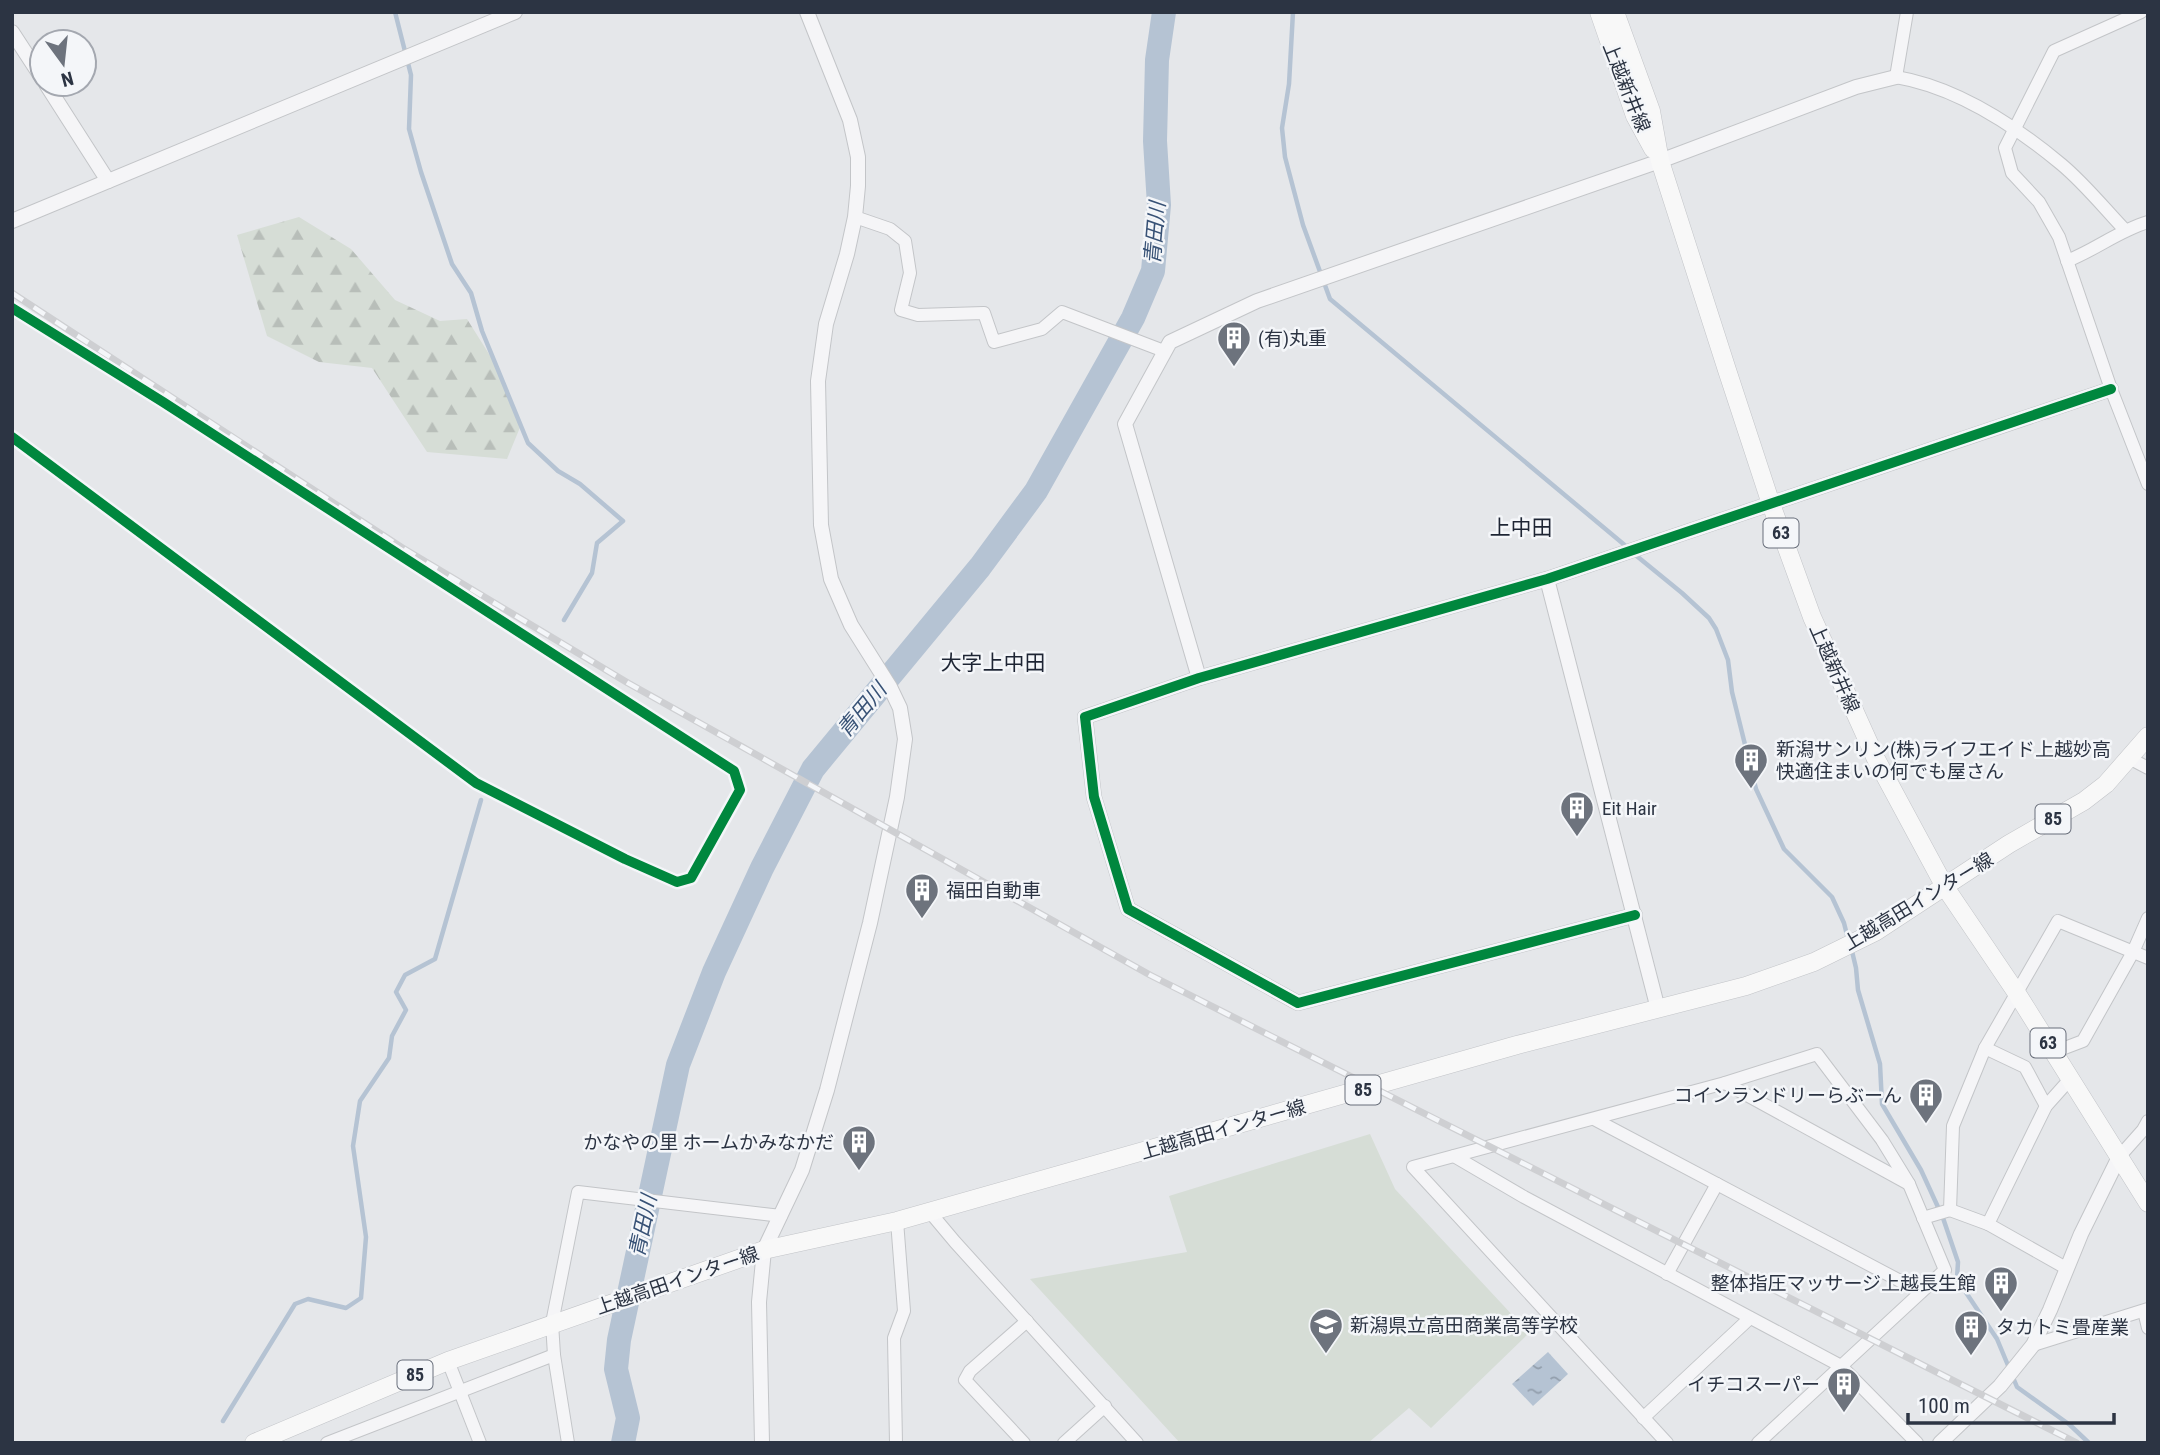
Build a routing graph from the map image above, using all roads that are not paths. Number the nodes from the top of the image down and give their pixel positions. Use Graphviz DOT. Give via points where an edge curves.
graph roads {
  1 [pos="515,12"];
  2 [pos="807,12"];
  3 [pos="1599,12"];
  4 [pos="1615,12"];
  5 [pos="1907,12"];
  6 [pos="2141,12"];
  7 [pos="12,32"];
  8 [pos="28,57"];
  9 [pos="1896,77"];
  10 [pos="55,98"];
  11 [pos="2015,130"];
  12 [pos="1660,161"];
  13 [pos="108,181"];
  14 [pos="855,217"];
  15 [pos="12,221"];
  16 [pos="2148,222"];
  17 [pos="2124,229"];
  18 [pos="2067,261"];
  19 [pos="12,308"];
  20 [pos="1164,351"];
  21 [pos="2112,389"];
  22 [pos="12,437"];
  23 [pos="2148,484"];
  24 [pos="1771,504"];
  25 [pos="1547,579"];
  26 [pos="1199,678"];
  27 [pos="2148,736"];
  28 [pos="2129,758"];
  29 [pos="2148,768"];
  30 [pos="1945,887"];
  31 [pos="1635,915"];
  32 [pos="2148,918"];
  33 [pos="2133,952"];
  34 [pos="2148,958"];
  35 [pos="2017,992"];
  36 [pos="1658,1009"];
  37 [pos="1985,1048"];
  38 [pos="2054,1052"];
  39 [pos="2071,1078"];
  40 [pos="1725,1083"];
  41 [pos="2046,1106"];
  42 [pos="1594,1119"];
  43 [pos="2146,1128"];
  44 [pos="1454,1156"];
  45 [pos="2119,1157"];
  46 [pos="1717,1184"];
  47 [pos="1909,1184"];
  48 [pos="2148,1203"];
  49 [pos="1949,1210"];
  50 [pos="929,1211"];
  51 [pos="781,1216"];
  52 [pos="1927,1217"];
  53 [pos="897,1221"];
  54 [pos="1988,1224"];
  55 [pos="764,1250"];
  56 [pos="2066,1268"];
  57 [pos="1667,1274"];
  58 [pos="1921,1292"];
  59 [pos="2146,1310"];
  60 [pos="1750,1318"];
  61 [pos="1027,1321"];
  62 [pos="552,1323"];
  63 [pos="2148,1328"];
  64 [pos="2033,1345"];
  65 [pos="554,1354"];
  66 [pos="448,1361"];
  67 [pos="1841,1366"];
  68 [pos="460,1391"];
  69 [pos="1105,1406"];
  70 [pos="1643,1418"];
  71 [pos="254,1443"];
  72 [pos="327,1443"];
  73 [pos="480,1443"];
  74 [pos="568,1443"];
  75 [pos="762,1443"];
  76 [pos="896,1443"];
  77 [pos="1024,1443"];
  78 [pos="1064,1443"];
  79 [pos="1137,1443"];
  80 [pos="1667,1443"];
  81 [pos="1758,1443"];
  82 [pos="1917,1443"];
  83 [pos="1940,1443"];
  1 -- 13 [label="street"];
  2 -- 14 [label="street" via="850,120 858,157"];
  3 -- 12 [label="main road, 上越新井線 / 63" via="1635,116"];
  4 -- 12 [label="main road, 上越新井線 / 63" via="1651,111"];
  5 -- 9 [label="street"];
  6 -- 11 [label="street" via="2054,51"];
  7 -- 8 [label="street"];
  9 -- 11 [label="street" via="1961,99"];
  9 -- 12 [label="street" via="1856,87"];
  10 -- 13 [label="street"];
  11 -- 17 [label="street" via="2062,165"];
  11 -- 18 [label="street" via="2005,148 2009,167 2047,214"];
  12 -- 20 [label="street" via="1257,301 1170,342"];
  12 -- 24 [label="main road, 上越新井線 / 63"];
  13 -- 15 [label="street"];
  14 -- 20 [label="street" via="890,229 905,241 910,273 901,310 918,315 984,313 994,342 1042,329 1062,312"];
  14 -- 51 [label="street" via="826,324 818,381 821,524 831,579 851,625 901,708 905,728 897,797 870,923 827,1090 806,1158"];
  16 -- 17 [label="street"];
  17 -- 18 [label="street"];
  18 -- 21 [label="street"];
  19 -- 22 [label="street" via="734,771 740,790 691,878 677,882 475,783"];
  20 -- 26 [label="street" via="1125,424"];
  21 -- 23 [label="street"];
  21 -- 24 [label="street"];
  24 -- 25 [label="street"];
  24 -- 30 [label="main road, 上越新井線 / 63" via="1812,617 1876,759"];
  25 -- 26 [label="street"];
  25 -- 31 [label="street"];
  26 -- 31 [label="street" via="1085,717 1094,797 1128,909 1298,1003"];
  27 -- 28 [label="main road, 上越高田インター線 / 85"];
  28 -- 29 [label="street"];
  28 -- 30 [label="main road, 上越高田インター線 / 85" via="2084,801"];
  30 -- 35 [label="main road, 上越新井線 / 63"];
  30 -- 36 [label="main road, 上越高田インター線 / 85" via="1875,932 1814,962"];
  31 -- 36 [label="street"];
  32 -- 33 [label="street"];
  33 -- 34 [label="street"];
  33 -- 35 [label="street" via="2058,921"];
  33 -- 38 [label="street" via="2083,1041"];
  35 -- 37 [label="street"];
  35 -- 38 [label="main road, 上越新井線 / 63"];
  36 -- 50 [label="main road, 上越高田インター線 / 85"];
  37 -- 41 [label="street" via="2025,1067"];
  37 -- 49 [label="street" via="1953,1126"];
  38 -- 39 [label="main road, 上越新井線 / 63"];
  39 -- 41 [label="street"];
  39 -- 45 [label="main road, 上越新井線 / 63"];
  40 -- 42 [label="street"];
  40 -- 47 [label="street"];
  40 -- 47 [label="street" via="1818,1055"];
  41 -- 54 [label="street"];
  42 -- 44 [label="street"];
  42 -- 46 [label="street"];
  43 -- 45 [label="street"];
  44 -- 57 [label="street"];
  44 -- 70 [label="street" via="1413,1167"];
  45 -- 48 [label="main road, 上越新井線 / 63"];
  45 -- 56 [label="street"];
  46 -- 57 [label="street"];
  46 -- 58 [label="street"];
  47 -- 52 [label="street"];
  49 -- 52 [label="street"];
  49 -- 54 [label="street"];
  50 -- 53 [label="main road, 上越高田インター線 / 85"];
  50 -- 61 [label="street"];
  51 -- 55 [label="street"];
  51 -- 62 [label="street" via="578,1192"];
  52 -- 58 [label="street" via="1945,1270"];
  53 -- 55 [label="main road, 上越高田インター線 / 85"];
  53 -- 76 [label="street" via="904,1311 894,1338"];
  54 -- 56 [label="street"];
  55 -- 62 [label="main road, 上越高田インター線 / 85"];
  55 -- 75 [label="street" via="759,1302"];
  56 -- 64 [label="street"];
  57 -- 60 [label="street"];
  58 -- 67 [label="street"];
  59 -- 63 [label="street"];
  59 -- 64 [label="street"];
  60 -- 67 [label="street"];
  60 -- 70 [label="street"];
  61 -- 69 [label="street"];
  61 -- 77 [label="street" via="965,1380"];
  62 -- 65 [label="street"];
  62 -- 66 [label="main road, 上越高田インター線 / 85"];
  64 -- 83 [label="street" via="2000,1386"];
  65 -- 68 [label="street"];
  65 -- 74 [label="street"];
  66 -- 68 [label="street"];
  66 -- 71 [label="main road, 上越高田インター線 / 85"];
  67 -- 81 [label="street"];
  67 -- 82 [label="street"];
  68 -- 72 [label="street"];
  68 -- 73 [label="street"];
  69 -- 78 [label="street"];
  69 -- 79 [label="street"];
  70 -- 80 [label="street"];
}
